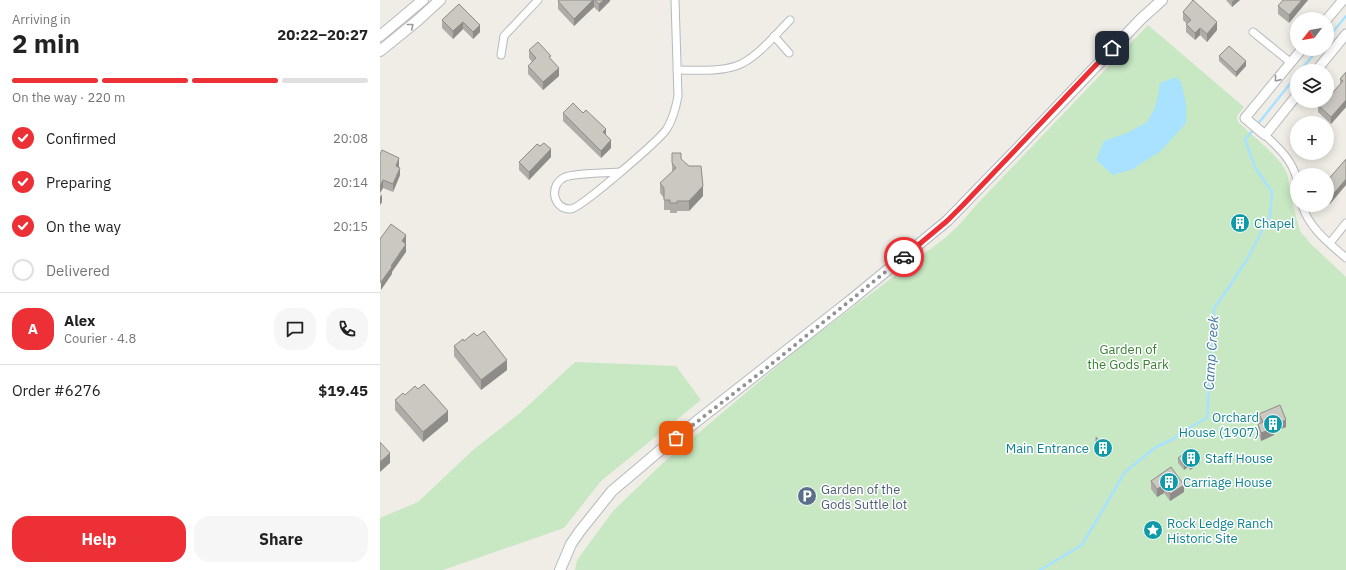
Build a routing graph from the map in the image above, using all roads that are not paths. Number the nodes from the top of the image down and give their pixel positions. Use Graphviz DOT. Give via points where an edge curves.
graph roads {
  1 [pos="423,0"];
  2 [pos="440,0"];
  3 [pos="538,0"];
  4 [pos="675,0"];
  5 [pos="1162,0"];
  6 [pos="1343,0"];
  7 [pos="1333,12"];
  8 [pos="790,20"];
  9 [pos="1253,32"];
  10 [pos="1346,34"];
  11 [pos="380,36"];
  12 [pos="774,36"];
  13 [pos="380,51"];
  14 [pos="789,53"];
  15 [pos="501,54"];
  16 [pos="1296,56"];
  17 [pos="1290,62"];
  18 [pos="1322,64"];
  19 [pos="677,70"];
  20 [pos="1290,104"];
  21 [pos="1265,135"];
  22 [pos="1292,168"];
  23 [pos="620,172"];
  24 [pos="1305,212"];
  25 [pos="1346,223"];
  26 [pos="1330,243"];
  27 [pos="1346,258"];
  28 [pos="560,570"];
  1 -- 11 [label="main road"];
  13 -- 2 [label="main road, one-way"];
  3 -- 15 [label="street" via="504,36"];
  4 -- 19 [label="street"];
  5 -- 28 [label="main road" via="947,221 851,300 658,451 612,491 580,531"];
  6 -- 7 [label="street"];
  8 -- 12 [label="street"];
  9 -- 17 [label="street"];
  10 -- 18 [label="street"];
  12 -- 14 [label="street"];
  12 -- 19 [label="street" via="752,57 737,66"];
  16 -- 17 [label="street"];
  17 -- 21 [label="street, one-way" via="1246,118"];
  19 -- 23 [label="street" via="678,96 668,128"];
  20 -- 21 [label="street"];
  21 -- 22 [label="street"];
  23 -- 23 [label="street" via="565,177 554,189 555,198 565,208 572,209"];
  24 -- 26 [label="street" via="1309,222"];
  25 -- 26 [label="street"];
  26 -- 27 [label="street"];
}
